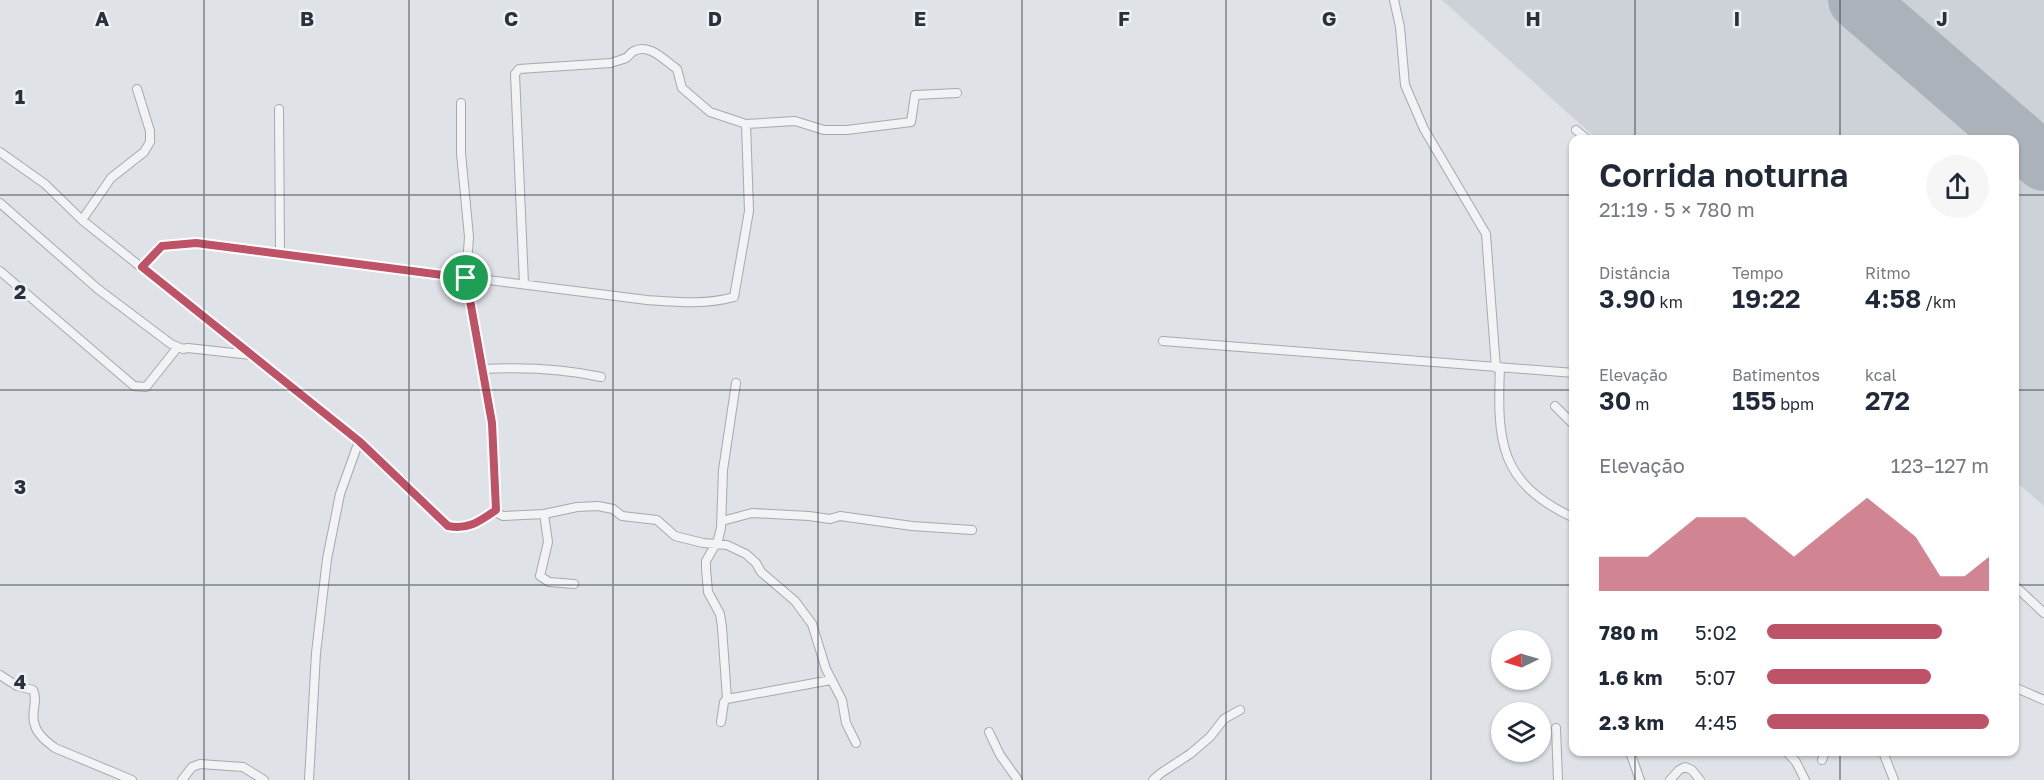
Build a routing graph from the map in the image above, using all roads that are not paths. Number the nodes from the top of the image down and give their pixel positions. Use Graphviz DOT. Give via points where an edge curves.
graph roads {
  1 [pos="1394,0"];
  2 [pos="137,89"];
  3 [pos="957,93"];
  4 [pos="461,103"];
  5 [pos="279,109"];
  6 [pos="746,124"];
  7 [pos="1576,130"];
  8 [pos="1582,135"];
  9 [pos="0,152"];
  10 [pos="0,203"];
  11 [pos="82,220"];
  12 [pos="280,254"];
  13 [pos="142,267"];
  14 [pos="0,271"];
  15 [pos="466,278"];
  16 [pos="524,285"];
  17 [pos="1163,341"];
  18 [pos="177,348"];
  19 [pos="253,355"];
  20 [pos="1498,367"];
  21 [pos="482,369"];
  22 [pos="1569,373"];
  23 [pos="601,377"];
  24 [pos="736,383"];
  25 [pos="1555,406"];
  26 [pos="1569,420"];
  27 [pos="359,441"];
  28 [pos="496,510"];
  29 [pos="544,514"];
  30 [pos="1569,516"];
  31 [pos="722,521"];
  32 [pos="972,530"];
  33 [pos="716,543"];
  34 [pos="574,584"];
  35 [pos="2019,590"];
  36 [pos="2044,613"];
  37 [pos="0,675"];
  38 [pos="831,680"];
  39 [pos="2019,689"];
  40 [pos="727,699"];
  41 [pos="2044,700"];
  42 [pos="1240,710"];
  43 [pos="721,722"];
  44 [pos="1556,728"];
  45 [pos="989,732"];
  46 [pos="856,743"];
  47 [pos="1631,756"];
  48 [pos="1790,756"];
  49 [pos="1824,756"];
  50 [pos="1885,756"];
  51 [pos="1822,760"];
  52 [pos="132,780"];
  53 [pos="182,780"];
  54 [pos="264,780"];
  55 [pos="309,780"];
  56 [pos="1018,780"];
  57 [pos="1153,780"];
  58 [pos="1558,780"];
  59 [pos="1640,780"];
  60 [pos="1670,780"];
  61 [pos="1700,780"];
  62 [pos="1805,780"];
  63 [pos="1894,780"];
  1 -- 20 [label="street" via="1405,85 1424,129 1486,234"];
  2 -- 11 [label="street" via="150,142 144,152 111,178"];
  3 -- 6 [label="street" via="915,95 911,122 847,130 795,121"];
  4 -- 15 [label="street" via="469,237"];
  5 -- 12 [label="street"];
  6 -- 16 [label="street" via="749,211 734,297 684,302"];
  6 -- 16 [label="street" via="710,112 682,88 677,69 646,49 611,63 516,71"];
  7 -- 8 [label="street"];
  9 -- 11 [label="street" via="45,184"];
  10 -- 18 [label="street" via="98,289"];
  11 -- 13 [label="street"];
  12 -- 13 [label="street" via="178,244 162,246"];
  12 -- 15 [label="street"];
  13 -- 19 [label="street"];
  14 -- 18 [label="street" via="134,386 146,387"];
  15 -- 16 [label="street"];
  15 -- 21 [label="street"];
  17 -- 20 [label="street"];
  18 -- 19 [label="street"];
  19 -- 27 [label="street"];
  20 -- 22 [label="street"];
  20 -- 30 [label="street" via="1499,426 1516,476 1526,488"];
  21 -- 23 [label="street" via="533,367"];
  21 -- 28 [label="street" via="492,423"];
  24 -- 31 [label="street" via="723,470"];
  25 -- 26 [label="street"];
  27 -- 28 [label="street" via="448,526 473,525"];
  27 -- 55 [label="street" via="340,494 329,549 316,653"];
  28 -- 29 [label="street" via="503,516"];
  29 -- 33 [label="street" via="577,507 613,509 622,516 657,520 675,536"];
  29 -- 34 [label="street" via="548,542 540,576 549,582"];
  31 -- 32 [label="street" via="752,513 830,519 840,516"];
  31 -- 33 [label="street"];
  33 -- 38 [label="street" via="752,558 761,572 803,611 812,624"];
  33 -- 40 [label="street" via="705,569 708,592 723,627"];
  35 -- 36 [label="street"];
  37 -- 52 [label="street" via="35,693 33,722 44,740"];
  38 -- 40 [label="street"];
  38 -- 46 [label="street"];
  39 -- 41 [label="street"];
  40 -- 43 [label="street"];
  42 -- 57 [label="street" via="1224,719 1210,737"];
  44 -- 58 [label="street"];
  45 -- 56 [label="street"];
  47 -- 59 [label="street"];
  48 -- 62 [label="street"];
  49 -- 51 [label="street"];
  50 -- 63 [label="street"];
  53 -- 54 [label="street" via="192,767 200,764 243,767"];
  60 -- 61 [label="street" via="1685,767"];
}
